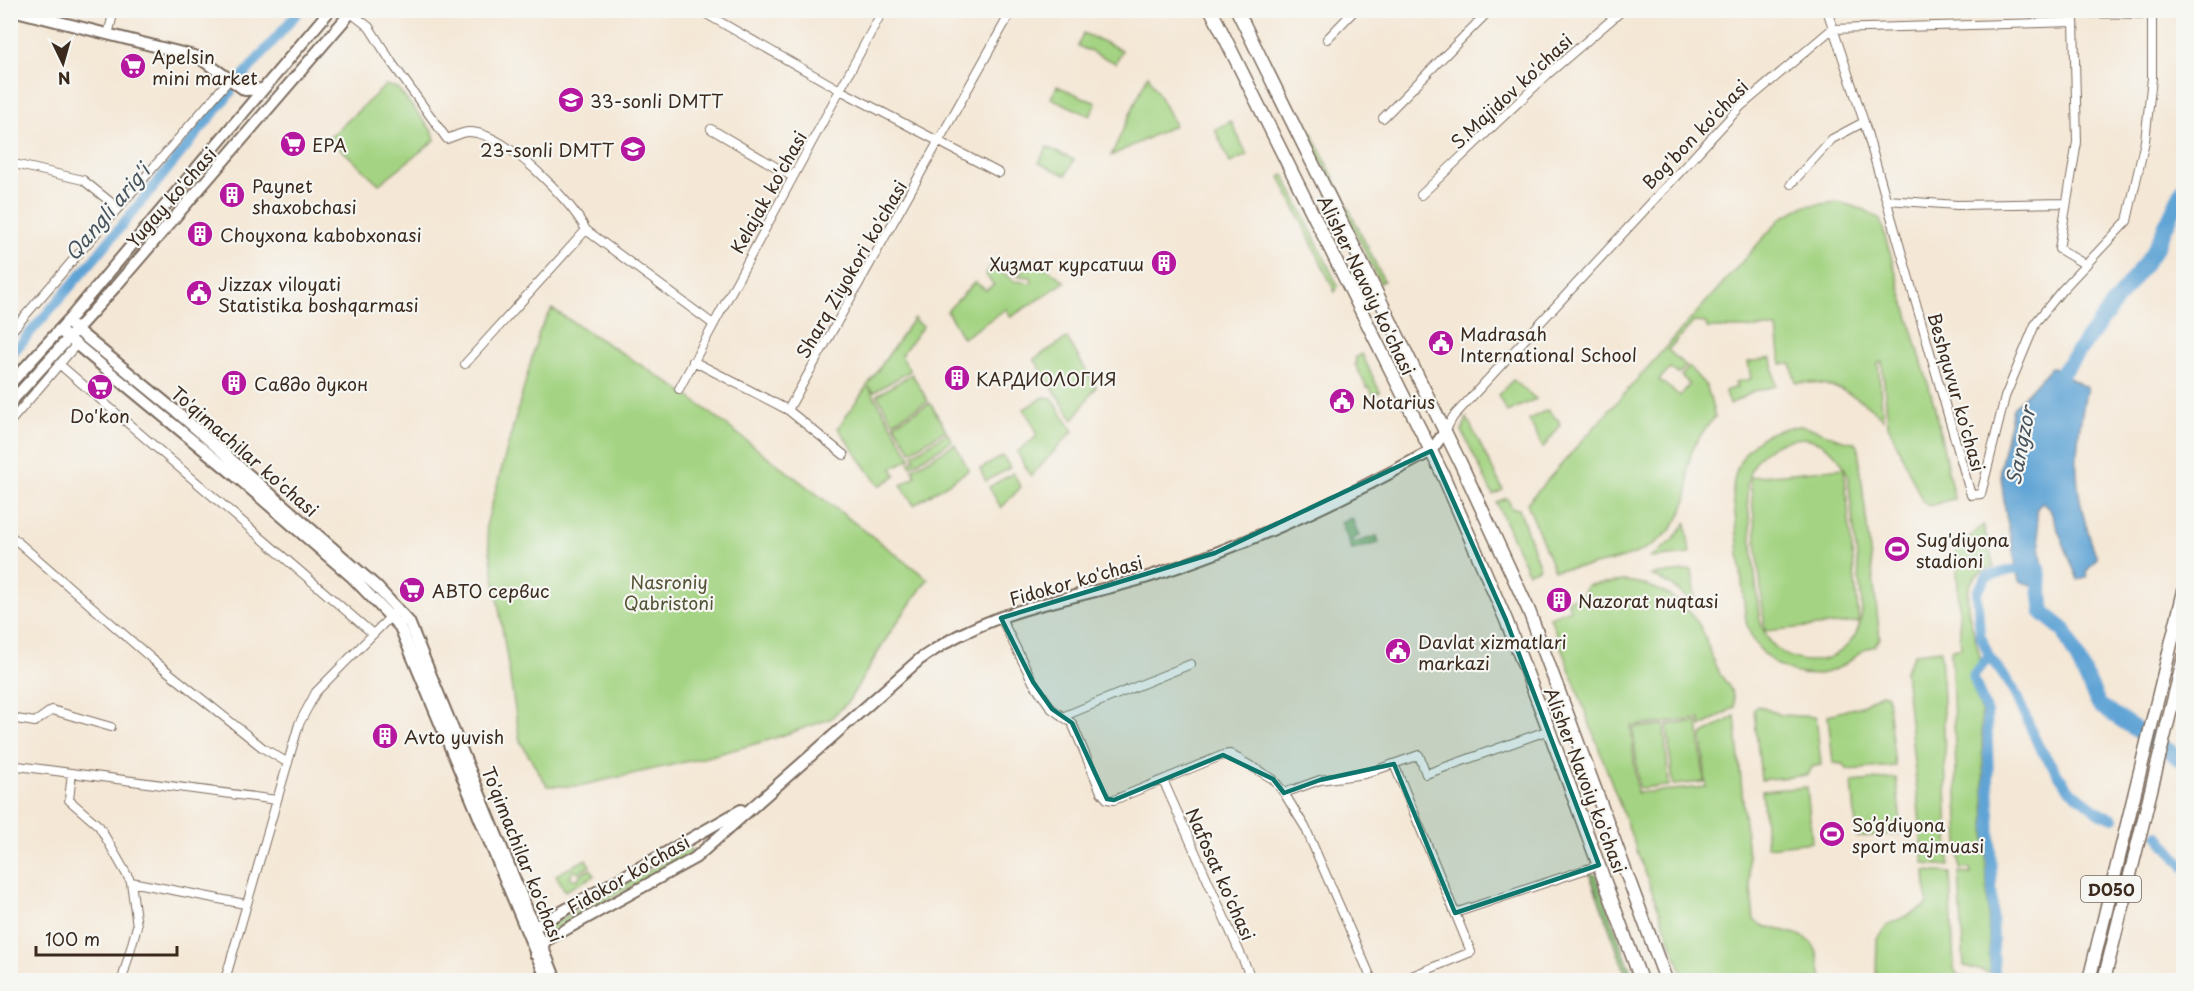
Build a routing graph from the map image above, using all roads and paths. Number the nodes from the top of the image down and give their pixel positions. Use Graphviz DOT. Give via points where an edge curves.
graph roads {
  1 [pos="12,10"];
  2 [pos="114,10"];
  3 [pos="330,10"];
  4 [pos="884,10"];
  5 [pos="1012,10"];
  6 [pos="1211,10"];
  7 [pos="1237,10"];
  8 [pos="1355,10"];
  9 [pos="1490,10"];
  10 [pos="1623,10"];
  11 [pos="1827,10"];
  12 [pos="26,12"];
  13 [pos="352,12"];
  14 [pos="2073,12"];
  15 [pos="708,15"];
  16 [pos="2074,22"];
  17 [pos="1245,28"];
  18 [pos="1833,29"];
  19 [pos="108,35"];
  20 [pos="1224,38"];
  21 [pos="1327,39"];
  22 [pos="229,80"];
  23 [pos="263,89"];
  24 [pos="245,90"];
  25 [pos="840,90"];
  26 [pos="246,110"];
  27 [pos="1383,117"];
  28 [pos="1864,122"];
  29 [pos="711,129"];
  30 [pos="940,142"];
  31 [pos="10,163"];
  32 [pos="999,173"];
  33 [pos="793,177"];
  34 [pos="1791,184"];
  35 [pos="1421,195"];
  36 [pos="1887,200"];
  37 [pos="2066,203"];
  38 [pos="118,208"];
  39 [pos="586,230"];
  40 [pos="2086,265"];
  41 [pos="713,324"];
  42 [pos="63,326"];
  43 [pos="76,330"];
  44 [pos="10,333"];
  45 [pos="72,342"];
  46 [pos="693,361"];
  47 [pos="59,364"];
  48 [pos="465,364"];
  49 [pos="10,384"];
  50 [pos="679,389"];
  51 [pos="10,403"];
  52 [pos="788,410"];
  53 [pos="10,422"];
  54 [pos="1444,433"];
  55 [pos="1431,451"];
  56 [pos="844,455"];
  57 [pos="10,535"];
  58 [pos="2184,591"];
  59 [pos="395,613"];
  60 [pos="1001,618"];
  61 [pos="373,634"];
  62 [pos="1191,664"];
  63 [pos="2183,668"];
  64 [pos="1062,717"];
  65 [pos="10,718"];
  66 [pos="111,727"];
  67 [pos="1549,730"];
  68 [pos="288,763"];
  69 [pos="1394,764"];
  70 [pos="10,765"];
  71 [pos="72,773"];
  72 [pos="1163,780"];
  73 [pos="1284,793"];
  74 [pos="765,796"];
  75 [pos="277,800"];
  76 [pos="1599,865"];
  77 [pos="131,882"];
  78 [pos="245,904"];
  79 [pos="1455,913"];
  80 [pos="533,928"];
  81 [pos="530,942"];
  82 [pos="539,951"];
  83 [pos="122,981"];
  84 [pos="225,981"];
  85 [pos="547,981"];
  86 [pos="556,981"];
  87 [pos="1252,981"];
  88 [pos="1372,981"];
  89 [pos="1402,981"];
  90 [pos="1641,981"];
  91 [pos="1666,981"];
  92 [pos="2090,981"];
  93 [pos="2104,981"];
  1 -- 12 [label="main road"];
  2 -- 19 [label="street"];
  3 -- 23 [label="main road, Yugay ko'chasi"];
  4 -- 25 [label="street, Kelajak ko'chasi"];
  5 -- 30 [label="street, Sharq Ziyokori ko'chasi"];
  6 -- 20 [label="main road, Alisher Navoiy ko'chasi"];
  7 -- 17 [label="main road, Alisher Navoiy ko'chasi"];
  8 -- 21 [label="street"];
  9 -- 27 [label="street"];
  10 -- 35 [label="street, S.Majidov ko'chasi" via="1548,74"];
  11 -- 18 [label="street"];
  12 -- 19 [label="main road"];
  13 -- 39 [label="street" via="369,27 447,139 468,132 510,147 578,213"];
  13 -- 43 [label="main road, Yugay ko'chasi"];
  14 -- 16 [label="street, Beshquvur ko'chasi"];
  14 -- 40 [label="street, Beshquvur ko'chasi" via="2152,14 2152,78 2145,141 2127,221"];
  15 -- 25 [label="street"];
  16 -- 18 [label="street"];
  16 -- 37 [label="street, Beshquvur ko'chasi" via="2077,142"];
  17 -- 20 [label="main road"];
  17 -- 54 [label="main road, Alisher Navoiy ko'chasi"];
  18 -- 28 [label="street"];
  18 -- 54 [label="street, Bog'bon ko'chasi" via="1740,107 1453,417"];
  19 -- 22 [label="main road" via="198,57"];
  20 -- 55 [label="main road, Alisher Navoiy ko'chasi"];
  22 -- 24 [label="main road"];
  22 -- 38 [label="street, Yugay ko'chasi"];
  23 -- 24 [label="main road"];
  23 -- 26 [label="main road, Yugay ko'chasi"];
  24 -- 26 [label="main road"];
  25 -- 30 [label="street"];
  25 -- 33 [label="street, Kelajak ko'chasi"];
  26 -- 42 [label="main road, Yugay ko'chasi"];
  28 -- 34 [label="street" via="1832,139"];
  28 -- 36 [label="street"];
  29 -- 33 [label="street"];
  30 -- 32 [label="street"];
  30 -- 52 [label="street, Sharq Ziyokori ko'chasi"];
  31 -- 38 [label="street" via="83,180"];
  33 -- 41 [label="street, Kelajak ko'chasi"];
  36 -- 37 [label="street" via="1957,205"];
  36 -- 40 [label="street, Beshquvur ko'chasi" via="1971,495 1981,494 2005,397 2036,322"];
  37 -- 40 [label="street, Beshquvur ko'chasi" via="2059,249"];
  38 -- 44 [label="street, Yugay ko'chasi"];
  39 -- 41 [label="street"];
  39 -- 48 [label="street"];
  41 -- 46 [label="street, Kelajak ko'chasi"];
  42 -- 43 [label="main road, To'qimachilar ko'chasi"];
  42 -- 45 [label="main road, To'qimachilar ko'chasi"];
  42 -- 49 [label="main road, Yugay ko'chasi"];
  43 -- 45 [label="main road, Yugay ko'chasi"];
  43 -- 59 [label="main road, To'qimachilar ko'chasi" via="178,413 376,586"];
  45 -- 47 [label="street"];
  45 -- 51 [label="main road, Yugay ko'chasi"];
  45 -- 59 [label="main road, To'qimachilar ko'chasi"];
  46 -- 50 [label="street, Kelajak ko'chasi"];
  46 -- 52 [label="street"];
  47 -- 53 [label="street"];
  47 -- 61 [label="street"];
  52 -- 56 [label="street"];
  54 -- 55 [label="main road, Bog'bon ko'chasi"];
  54 -- 91 [label="main road, Alisher Navoiy ko'chasi" via="1528,611"];
  55 -- 60 [label="main road, Fidokor ko'chasi" via="1244,542 1151,576"];
  55 -- 67 [label="main road, Alisher Navoiy ko'chasi" via="1506,620"];
  57 -- 68 [label="street" via="152,659 263,748"];
  58 -- 92 [label="main road, D050"];
  59 -- 61 [label="street"];
  59 -- 80 [label="main road, To'qimachilar ko'chasi" via="416,635"];
  59 -- 81 [label="main road, To'qimachilar ko'chasi"];
  60 -- 64 [label="street" via="1033,682"];
  60 -- 74 [label="main road, Fidokor ko'chasi" via="967,631 920,659"];
  61 -- 68 [label="street" via="316,692 299,724"];
  62 -- 64 [label="street"];
  63 -- 93 [label="main road, D050"];
  64 -- 72 [label="street" via="1072,723 1107,799 1114,800"];
  65 -- 66 [label="street" via="35,722 52,710"];
  67 -- 69 [label="street" via="1426,774 1419,755"];
  67 -- 76 [label="main road, Alisher Navoiy ko'chasi"];
  68 -- 75 [label="street"];
  69 -- 73 [label="street" via="1365,774 1320,780"];
  69 -- 79 [label="street"];
  70 -- 71 [label="street"];
  71 -- 75 [label="street"];
  71 -- 77 [label="street" via="69,801 99,826"];
  72 -- 73 [label="street" via="1230,754 1273,779"];
  72 -- 87 [label="street, Nafosat ko'chasi"];
  73 -- 88 [label="street" via="1305,827"];
  74 -- 80 [label="main road, Fidokor ko'chasi"];
  74 -- 82 [label="main road, Fidokor ko'chasi" via="695,858 545,941"];
  75 -- 78 [label="street"];
  76 -- 79 [label="street"];
  76 -- 90 [label="main road, Alisher Navoiy ko'chasi"];
  77 -- 78 [label="street"];
  77 -- 83 [label="street" via="137,926"];
  78 -- 84 [label="street"];
  79 -- 89 [label="street" via="1471,952"];
  80 -- 81 [label="main road"];
  80 -- 82 [label="main road, To'qimachilar ko'chasi"];
  81 -- 82 [label="main road, To'qimachilar ko'chasi"];
  82 -- 85 [label="main road, To'qimachilar ko'chasi"];
  82 -- 86 [label="main road, To'qimachilar ko'chasi"];
}
